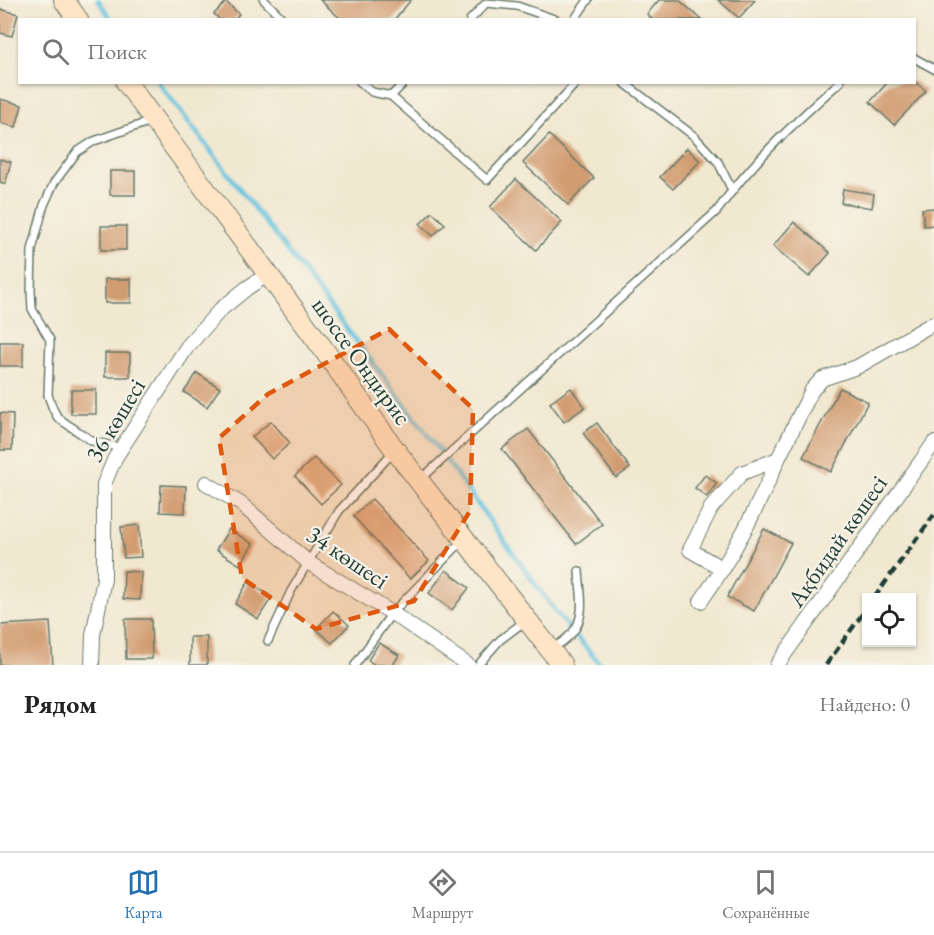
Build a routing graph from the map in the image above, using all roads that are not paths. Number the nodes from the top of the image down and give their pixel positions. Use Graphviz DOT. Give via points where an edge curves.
graph roads {
  1 [pos="64,0"];
  2 [pos="264,0"];
  3 [pos="588,0"];
  4 [pos="77,18"];
  5 [pos="283,18"];
  6 [pos="472,18"];
  7 [pos="551,18"];
  8 [pos="574,18"];
  9 [pos="916,59"];
  10 [pos="934,69"];
  11 [pos="127,84"];
  12 [pos="362,84"];
  13 [pos="403,84"];
  14 [pos="575,84"];
  15 [pos="626,84"];
  16 [pos="838,84"];
  17 [pos="391,96"];
  18 [pos="154,120"];
  19 [pos="732,190"];
  20 [pos="267,275"];
  21 [pos="934,322"];
  22 [pos="934,443"];
  23 [pos="121,448"];
  24 [pos="394,450"];
  25 [pos="778,459"];
  26 [pos="419,481"];
  27 [pos="206,483"];
  28 [pos="464,539"];
  29 [pos="309,563"];
  30 [pos="723,569"];
  31 [pos="579,571"];
  32 [pos="701,601"];
  33 [pos="392,613"];
  34 [pos="527,620"];
  35 [pos="268,641"];
  36 [pos="557,658"];
  37 [pos="92,665"];
  38 [pos="355,665"];
  39 [pos="468,665"];
  40 [pos="478,665"];
  41 [pos="777,665"];
  1 -- 4 [label="main road"];
  2 -- 5 [label="lane"];
  3 -- 8 [label="lane"];
  6 -- 7 [label="lane" via="486,3 517,6"];
  9 -- 10 [label="lane"];
  11 -- 18 [label="main road, шоссе Ондирис"];
  12 -- 17 [label="lane" via="372,92"];
  13 -- 17 [label="lane"];
  14 -- 17 [label="lane" via="487,180"];
  15 -- 19 [label="lane" via="694,136 718,162"];
  16 -- 19 [label="lane" via="783,133"];
  18 -- 20 [label="main road, шоссе Ондирис"];
  18 -- 23 [label="lane" via="94,141 77,152 54,183 32,250 33,309 50,340 48,395 53,410 58,418 92,441"];
  19 -- 26 [label="lane" via="717,211"];
  20 -- 23 [label="street, 36 көшесі" via="220,310 187,347"];
  20 -- 24 [label="main road, шоссе Ондирис"];
  21 -- 25 [label="street" via="857,367 822,379 812,390"];
  22 -- 41 [label="street, Ақбидай көшесі"];
  23 -- 37 [label="street, 36 көшесі" via="104,484 104,579 93,635"];
  24 -- 26 [label="main road, шоссе Ондирис"];
  24 -- 29 [label="lane" via="339,511"];
  25 -- 30 [label="street" via="759,504"];
  25 -- 30 [label="street" via="742,473 705,519 690,550"];
  26 -- 28 [label="main road, шоссе Ондирис"];
  27 -- 29 [label="street, 34 көшесі" via="241,504"];
  28 -- 33 [label="lane"];
  28 -- 34 [label="main road, шоссе Ондирис"];
  29 -- 33 [label="street, 34 көшесі"];
  29 -- 35 [label="lane"];
  30 -- 32 [label="street"];
  31 -- 36 [label="lane" via="579,622"];
  33 -- 38 [label="lane"];
  33 -- 39 [label="street, 34 көшесі"];
  34 -- 36 [label="main road, шоссе Ондирис"];
  34 -- 40 [label="lane" via="500,640"];
}
